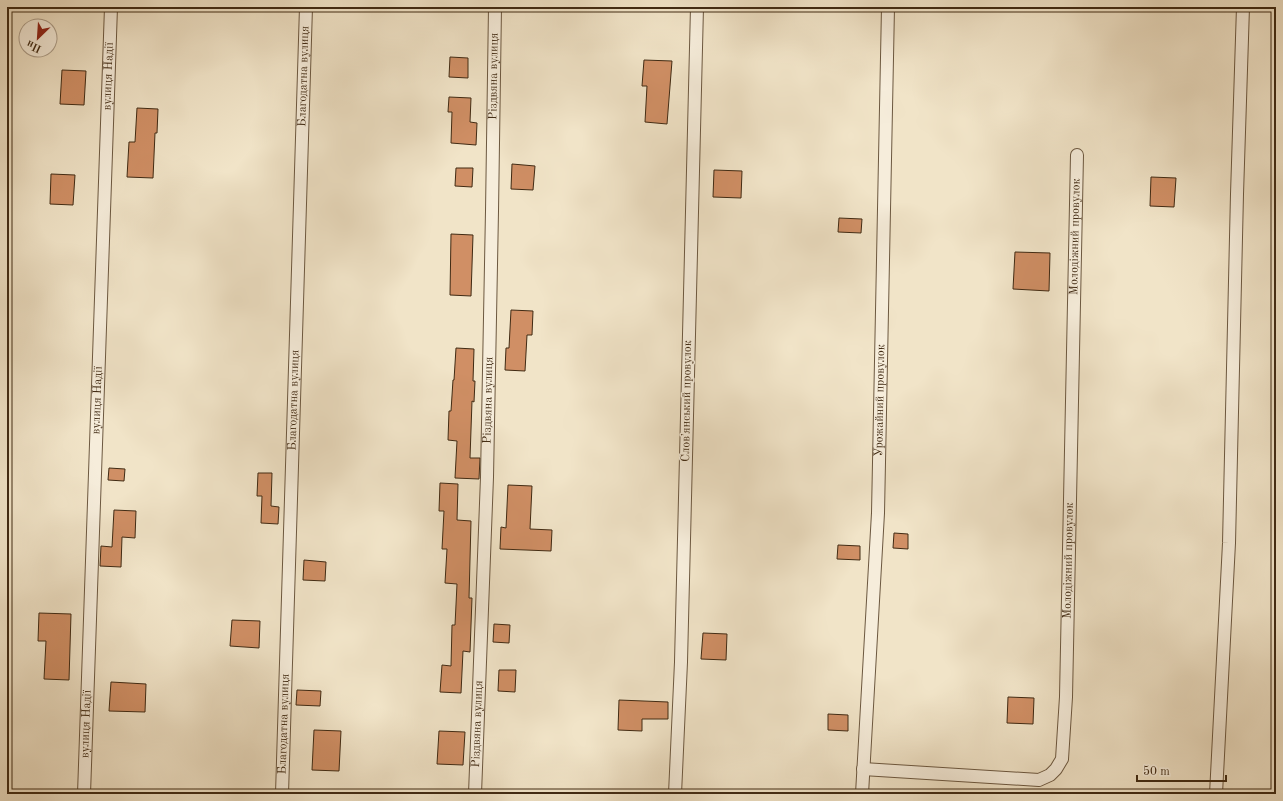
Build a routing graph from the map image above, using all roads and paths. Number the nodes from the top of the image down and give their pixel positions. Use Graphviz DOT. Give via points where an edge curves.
graph roads {
  1 [pos="110,7"];
  2 [pos="306,7"];
  3 [pos="495,7"];
  4 [pos="697,7"];
  5 [pos="888,7"];
  6 [pos="1243,7"];
  7 [pos="1077,155"];
  8 [pos="863,769"];
  9 [pos="84,794"];
  10 [pos="282,794"];
  11 [pos="475,794"];
  12 [pos="675,794"];
  13 [pos="862,794"];
  14 [pos="1216,794"];
  1 -- 9 [label="street, вулиця Надії"];
  2 -- 10 [label="street, Благодатна вулиця"];
  3 -- 11 [label="street, Різдвяна вулиця" via="487,453"];
  4 -- 12 [label="street, Словʼянський провулок" via="681,662"];
  5 -- 8 [label="street, Урожайний провулок" via="878,513"];
  6 -- 14 [label="street" via="1229,543"];
  7 -- 8 [label="street, Молодіжний провулок" via="1066,697 1062,759 1050,775 1039,780"];
  8 -- 13 [label="street, Урожайний провулок"];
}
